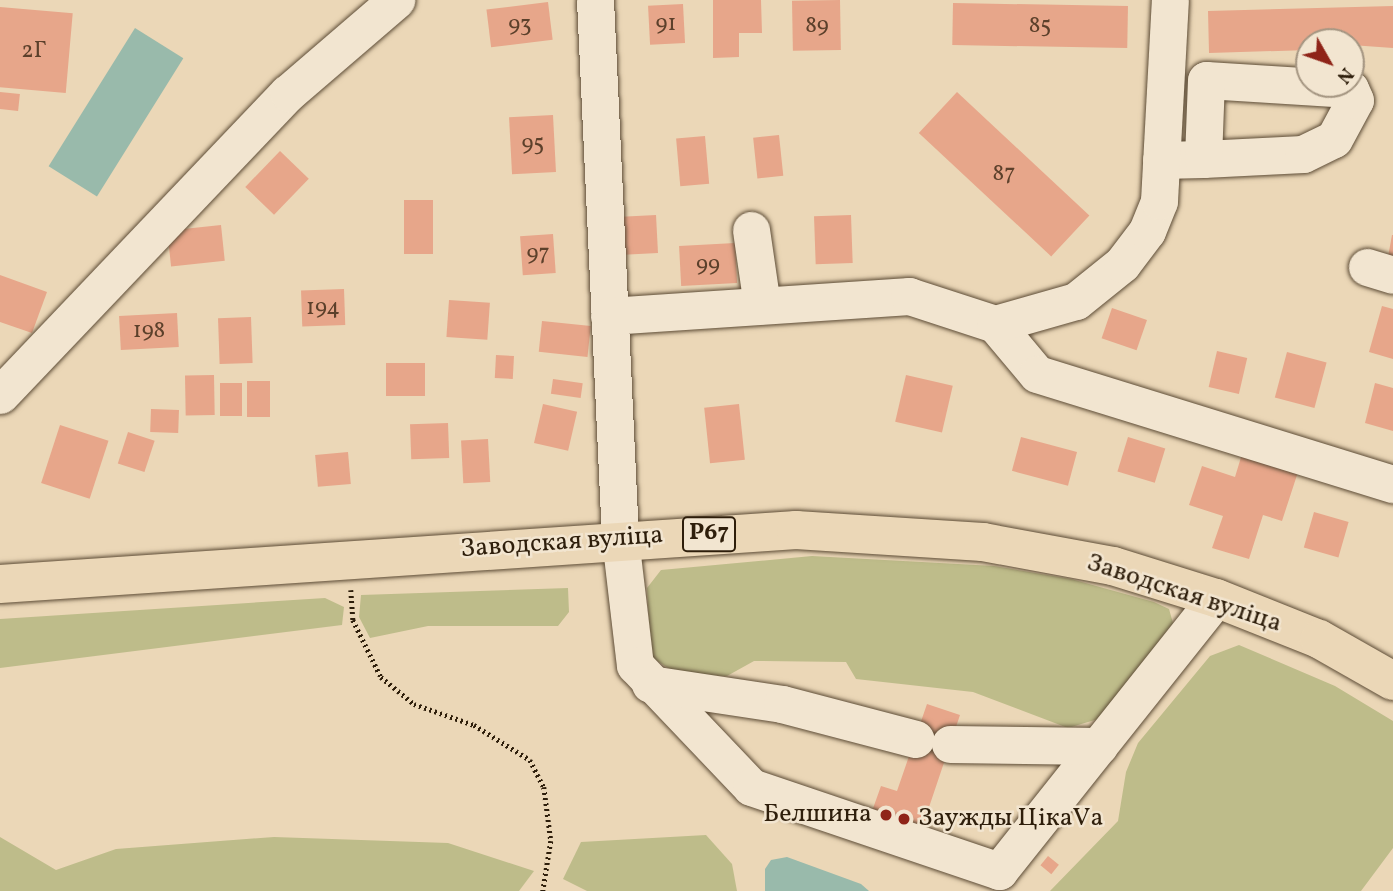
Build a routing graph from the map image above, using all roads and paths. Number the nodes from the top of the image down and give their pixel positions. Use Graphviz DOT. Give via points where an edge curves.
graph roads {
  1 [pos="396,0"];
  2 [pos="595,0"];
  3 [pos="1170,0"];
  4 [pos="1203,159"];
  5 [pos="1161,160"];
  6 [pos="751,230"];
  7 [pos="762,304"];
  8 [pos="609,316"];
  9 [pos="995,324"];
  10 [pos="0,395"];
  11 [pos="1393,484"];
  12 [pos="620,538"];
  13 [pos="348,559"];
  14 [pos="0,584"];
  15 [pos="1216,598"];
  16 [pos="1393,681"];
  17 [pos="650,684"];
  18 [pos="1099,746"];
  19 [pos="543,891"];
  1 -- 10 [label="street" via="288,93"];
  2 -- 8 [label="street"];
  3 -- 5 [label="street"];
  4 -- 5 [label="street"];
  5 -- 9 [label="street" via="1155,211 1122,264 1076,301"];
  6 -- 7 [label="street"];
  7 -- 8 [label="street"];
  7 -- 9 [label="street" via="909,296"];
  8 -- 12 [label="street"];
  9 -- 11 [label="street" via="1037,374"];
  12 -- 13 [label="main road, Заводская вуліца / Р67"];
  12 -- 15 [label="main road, Заводская вуліца / Р67" via="796,530 983,542 1113,566"];
  12 -- 17 [label="street" via="635,665"];
  13 -- 14 [label="main road, Заводская вуліца / Р67"];
  13 -- 19 [label="path" via="354,620 381,677 414,704 474,725 530,760 544,787 551,841"];
  15 -- 16 [label="main road, Заводская вуліца / Р67" via="1319,639"];
  15 -- 18 [label="street"];
  17 -- 18 [label="street" via="782,704 932,742"];
  17 -- 18 [label="street" via="751,787 999,870"];
}
